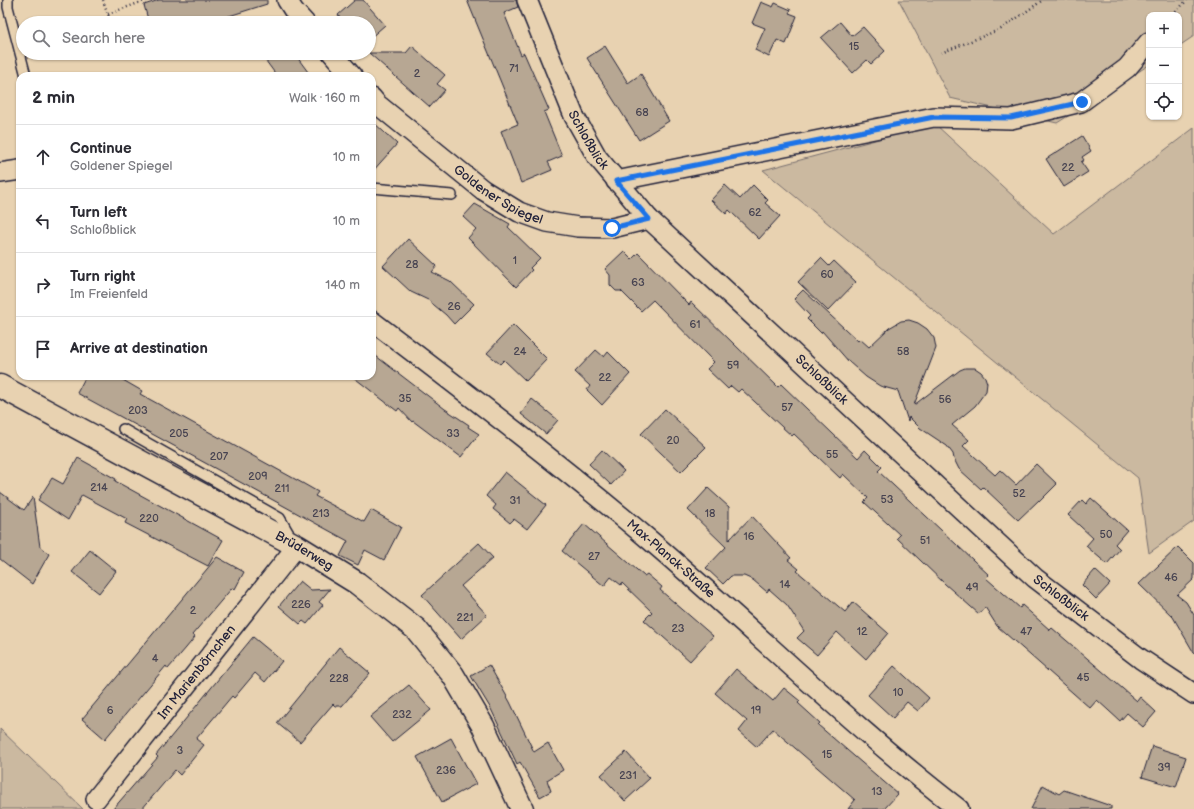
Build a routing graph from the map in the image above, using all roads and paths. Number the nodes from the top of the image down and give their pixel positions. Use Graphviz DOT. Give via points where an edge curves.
graph roads {
  1 [pos="8,0"];
  2 [pos="102,0"];
  3 [pos="147,0"];
  4 [pos="287,0"];
  5 [pos="527,0"];
  6 [pos="1043,0"];
  7 [pos="1187,0"];
  8 [pos="1176,12"];
  9 [pos="108,14"];
  10 [pos="299,16"];
  11 [pos="16,38"];
  12 [pos="1146,46"];
  13 [pos="941,53"];
  14 [pos="22,60"];
  15 [pos="338,60"];
  16 [pos="25,72"];
  17 [pos="349,72"];
  18 [pos="376,103"];
  19 [pos="16,171"];
  20 [pos="0,173"];
  21 [pos="616,181"];
  22 [pos="376,188"];
  23 [pos="452,194"];
  24 [pos="649,219"];
  25 [pos="376,324"];
  26 [pos="0,386"];
  27 [pos="123,429"];
  28 [pos="297,546"];
  29 [pos="1194,694"];
  30 [pos="96,799"];
  31 [pos="522,809"];
  32 [pos="959,809"];
  1 -- 11 [label="lane"];
  2 -- 9 [label="path"];
  3 -- 9 [label="path"];
  4 -- 10 [label="street"];
  5 -- 21 [label="street, Schloßblick" via="574,116 597,157"];
  6 -- 13 [label="path" via="1001,29"];
  7 -- 8 [label="path"];
  12 -- 21 [label="street" via="1127,68 1082,102 1011,118 934,117"];
  14 -- 16 [label="lane"];
  15 -- 17 [label="street"];
  18 -- 24 [label="street, Goldener Spiegel" via="482,190 519,212 547,222 578,227 612,228"];
  19 -- 20 [label="street"];
  21 -- 24 [label="street, Schloßblick"];
  22 -- 23 [label="lane"];
  24 -- 29 [label="street, Schloßblick" via="1035,578 1141,659"];
  25 -- 32 [label="street, Max-Planck-Straße" via="502,420 652,542 912,773"];
  26 -- 28 [label="street, Brüderweg"];
  27 -- 28 [label="lane" via="280,518"];
  28 -- 30 [label="street, Im Marienbörnchen"];
  28 -- 31 [label="street, Brüderweg" via="357,583 416,629 453,675 482,726"];
}
